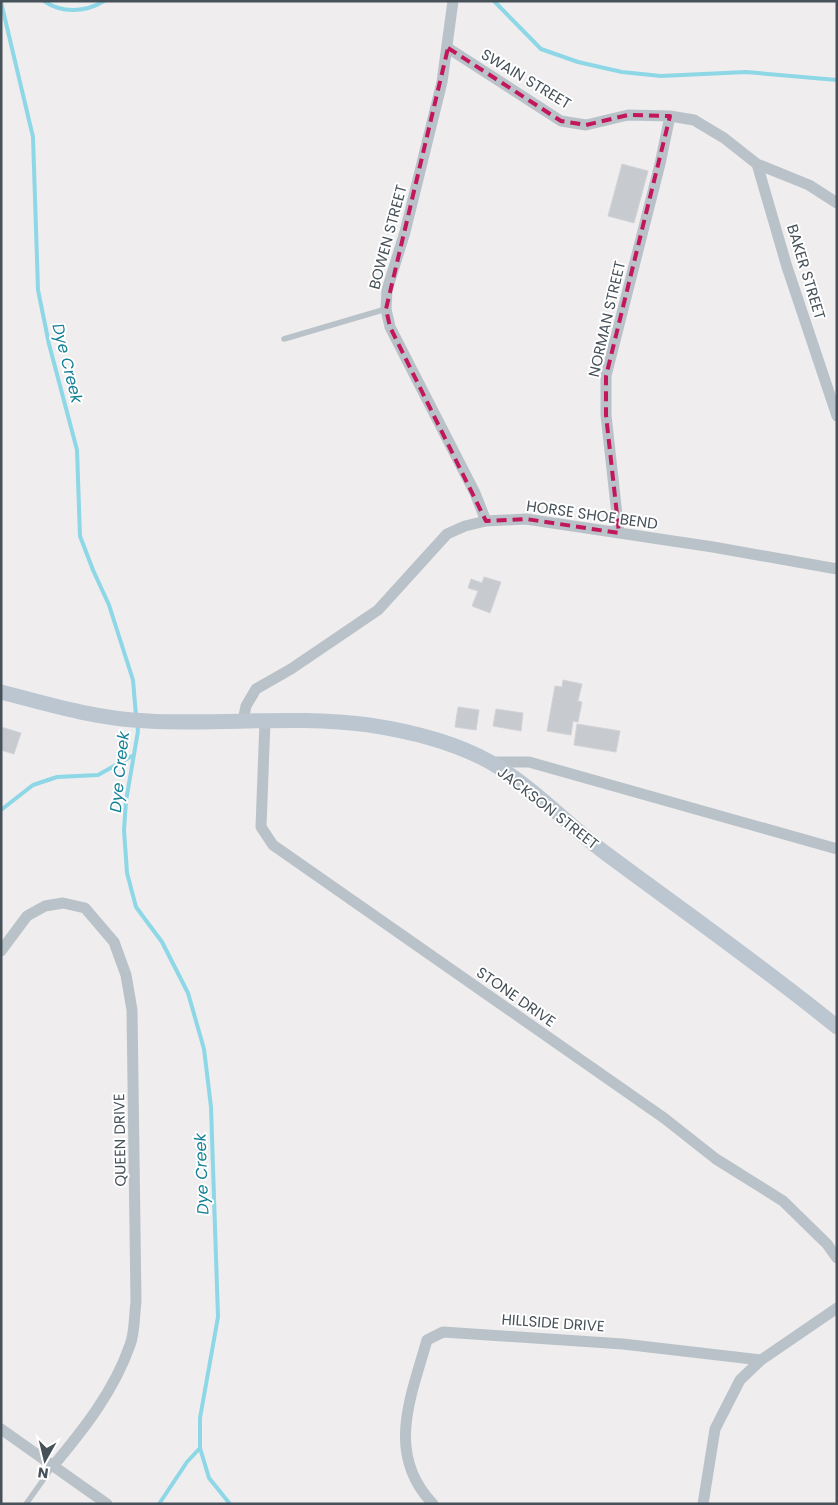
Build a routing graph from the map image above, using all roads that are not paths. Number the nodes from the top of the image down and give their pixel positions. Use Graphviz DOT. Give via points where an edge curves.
graph roads {
  1 [pos="453,1"];
  2 [pos="448,48"];
  3 [pos="670,116"];
  4 [pos="757,164"];
  5 [pos="837,203"];
  6 [pos="386,309"];
  7 [pos="284,339"];
  8 [pos="837,416"];
  9 [pos="486,521"];
  10 [pos="620,533"];
  11 [pos="837,569"];
  12 [pos="1,692"];
  13 [pos="243,721"];
  14 [pos="265,721"];
  15 [pos="490,762"];
  16 [pos="837,849"];
  17 [pos="1,951"];
  18 [pos="837,1027"];
  19 [pos="837,1258"];
  20 [pos="837,1308"];
  21 [pos="761,1360"];
  22 [pos="1,1429"];
  23 [pos="53,1466"];
  24 [pos="26,1504"];
  25 [pos="107,1504"];
  26 [pos="433,1504"];
  27 [pos="703,1504"];
  1 -- 2 [label="street, BOWEN STREET"];
  2 -- 3 [label="street, SWAIN STREET" via="561,121 586,125 628,115"];
  2 -- 6 [label="street, BOWEN STREET" via="419,177 387,290"];
  3 -- 4 [label="street, SWAIN STREET" via="694,120"];
  3 -- 10 [label="street, NORMAN STREET" via="606,376 606,415"];
  4 -- 5 [label="street, SWAIN STREET" via="809,185"];
  4 -- 8 [label="street, BAKER STREET" via="787,267"];
  6 -- 7 [label="lane"];
  6 -- 9 [label="street, BOWEN STREET" via="390,327 476,493"];
  9 -- 10 [label="street, HORSE SHOE BEND" via="526,519"];
  9 -- 13 [label="street, HORSE SHOE BEND" via="447,534 378,610 256,689 246,706"];
  10 -- 11 [label="street, HORSE SHOE BEND"];
  12 -- 13 [label="street, JACKSON STREET" via="112,718"];
  13 -- 14 [label="street, JACKSON STREET"];
  14 -- 15 [label="street, JACKSON STREET" via="369,726 429,739"];
  14 -- 19 [label="street, STONE DRIVE" via="261,827 273,845 664,1118 716,1159 783,1201"];
  15 -- 16 [label="street" via="529,762"];
  15 -- 18 [label="street, JACKSON STREET"];
  17 -- 23 [label="street, QUEEN DRIVE" via="27,916 45,906 63,902 84,908 114,942 126,975 132,1010 136,1302 131,1344 92,1417"];
  20 -- 21 [label="street"];
  21 -- 26 [label="street, HILLSIDE DRIVE" via="623,1344 443,1332 427,1340 405,1415 406,1453 419,1489"];
  21 -- 27 [label="street" via="740,1380 715,1429"];
  22 -- 23 [label="street"];
  23 -- 24 [label="lane"];
  23 -- 25 [label="street"];
}
